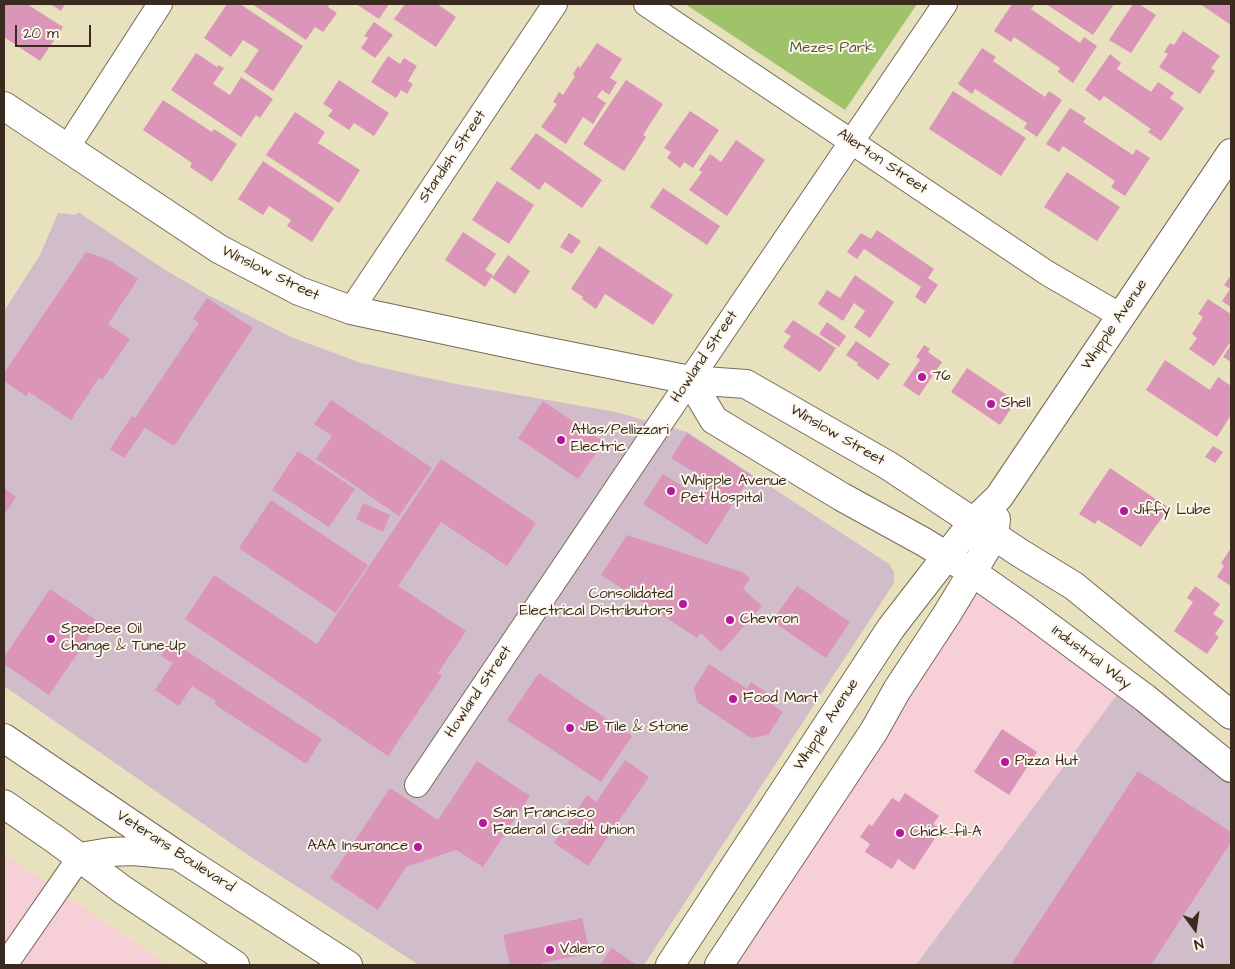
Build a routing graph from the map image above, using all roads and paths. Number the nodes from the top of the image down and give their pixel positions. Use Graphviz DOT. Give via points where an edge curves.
graph roads {
  1 [pos="160,4"];
  2 [pos="555,4"];
  3 [pos="646,4"];
  4 [pos="945,4"];
  5 [pos="4,106"];
  6 [pos="852,142"];
  7 [pos="67,148"];
  8 [pos="1231,153"];
  9 [pos="351,310"];
  10 [pos="1120,316"];
  11 [pos="690,380"];
  12 [pos="984,529"];
  13 [pos="946,556"];
  14 [pos="972,572"];
  15 [pos="1229,709"];
  16 [pos="4,738"];
  17 [pos="1231,768"];
  18 [pos="417,785"];
  19 [pos="4,804"];
  20 [pos="177,855"];
  21 [pos="80,857"];
  22 [pos="5,965"];
  23 [pos="235,965"];
  24 [pos="348,965"];
  25 [pos="670,965"];
  26 [pos="719,965"];
  1 -- 7 [label="street"];
  2 -- 9 [label="street, Standish Street"];
  3 -- 6 [label="street, Allerton Street"];
  4 -- 6 [label="street, Howland Street"];
  5 -- 7 [label="main road, Winslow Street"];
  6 -- 10 [label="street, Allerton Street" via="1047,273"];
  6 -- 11 [label="street, Howland Street"];
  7 -- 9 [label="main road, Winslow Street" via="219,249 299,291"];
  8 -- 10 [label="main road, Whipple Avenue"];
  9 -- 11 [label="main road, Winslow Street"];
  10 -- 12 [label="main road, Whipple Avenue" via="999,497"];
  11 -- 12 [label="main road, Winslow Street" via="746,384 889,466"];
  11 -- 13 [label="main road" via="714,420"];
  11 -- 18 [label="street, Howland Street"];
  12 -- 13 [label="main road, Whipple Avenue"];
  12 -- 14 [label="main road, Whipple Avenue"];
  12 -- 15 [label="main road" via="1074,586"];
  13 -- 14 [label="main road, Industrial Way"];
  13 -- 25 [label="main road, Whipple Avenue" via="886,636"];
  14 -- 17 [label="main road, Industrial Way" via="1145,698"];
  14 -- 26 [label="main road, Whipple Avenue" via="874,731"];
  16 -- 20 [label="main road, Veterans Boulevard"];
  19 -- 21 [label="main road"];
  20 -- 21 [label="main road" via="133,851"];
  20 -- 24 [label="main road, Veterans Boulevard"];
  21 -- 22 [label="street"];
  21 -- 23 [label="main road"];
}
